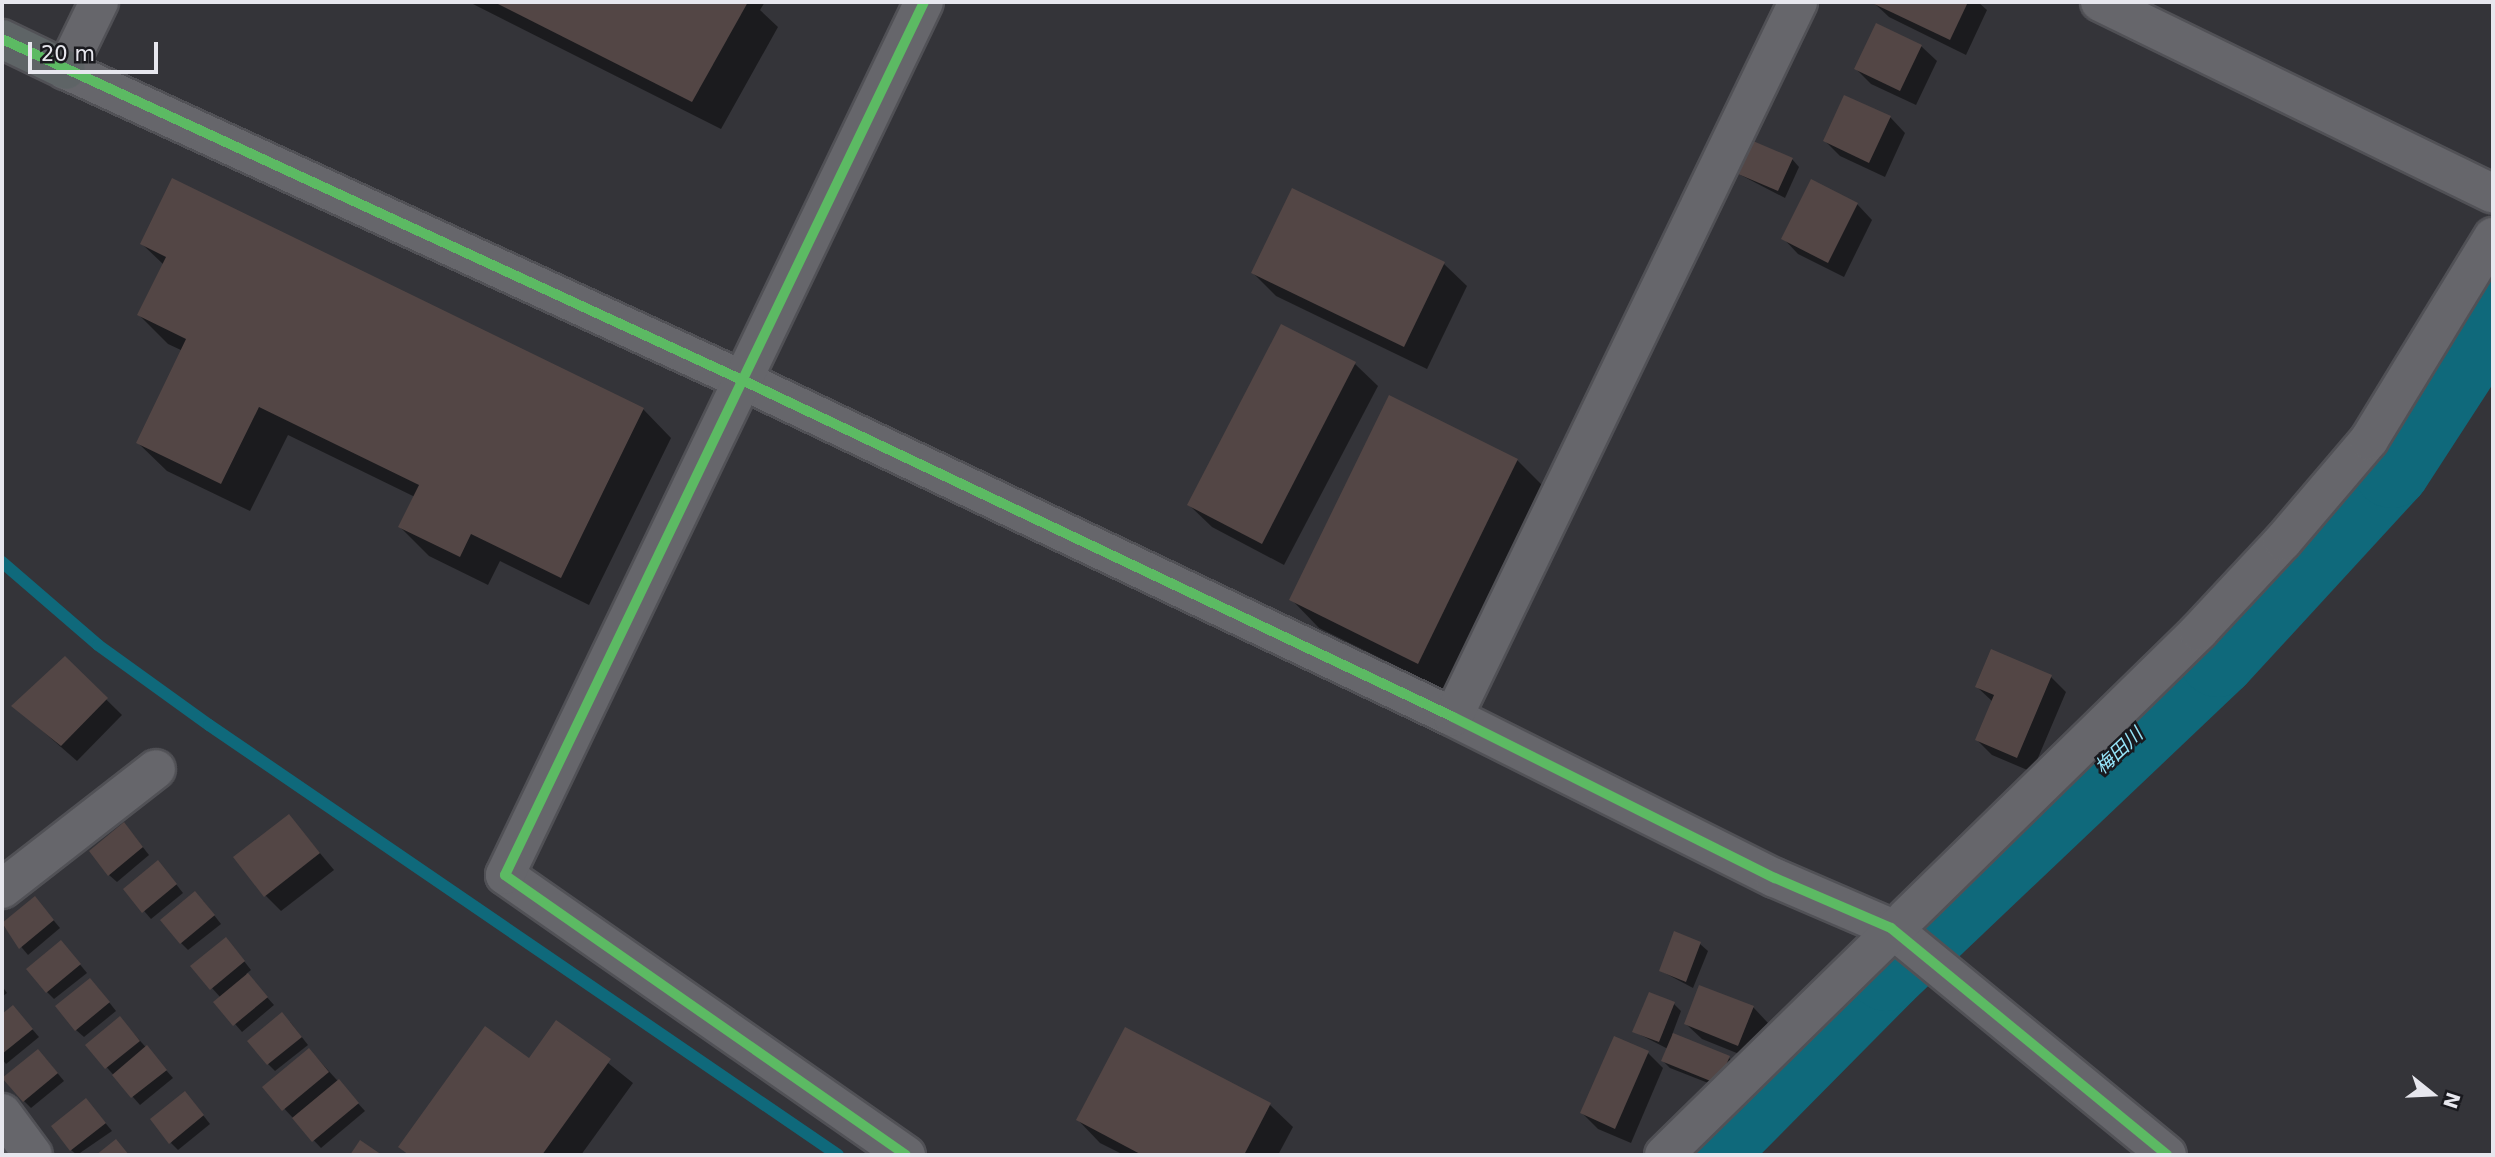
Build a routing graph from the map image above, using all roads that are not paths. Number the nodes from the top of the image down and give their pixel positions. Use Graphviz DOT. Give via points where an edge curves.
graph roads {
  1 [pos="99,2"];
  2 [pos="924,2"];
  3 [pos="1798,2"];
  4 [pos="2100,2"];
  5 [pos="2,39"];
  6 [pos="66,70"];
  7 [pos="2493,194"];
  8 [pos="2493,237"];
  9 [pos="740,379"];
  10 [pos="1453,718"];
  11 [pos="156,769"];
  12 [pos="2,889"];
  13 [pos="1891,928"];
  14 [pos="2,1113"];
  15 [pos="33,1155"];
  16 [pos="906,1155"];
  17 [pos="1664,1155"];
  18 [pos="2167,1155"];
  1 -- 6 [label="street"];
  2 -- 9 [label="street"];
  3 -- 10 [label="street"];
  4 -- 7 [label="street"];
  5 -- 6 [label="street"];
  6 -- 9 [label="street"];
  8 -- 13 [label="street" via="2370,440 2292,531 2199,631"];
  9 -- 10 [label="street"];
  9 -- 16 [label="street" via="505,875"];
  10 -- 13 [label="street" via="1775,877"];
  11 -- 12 [label="street"];
  13 -- 17 [label="street"];
  13 -- 18 [label="street"];
  14 -- 15 [label="street"];
}
